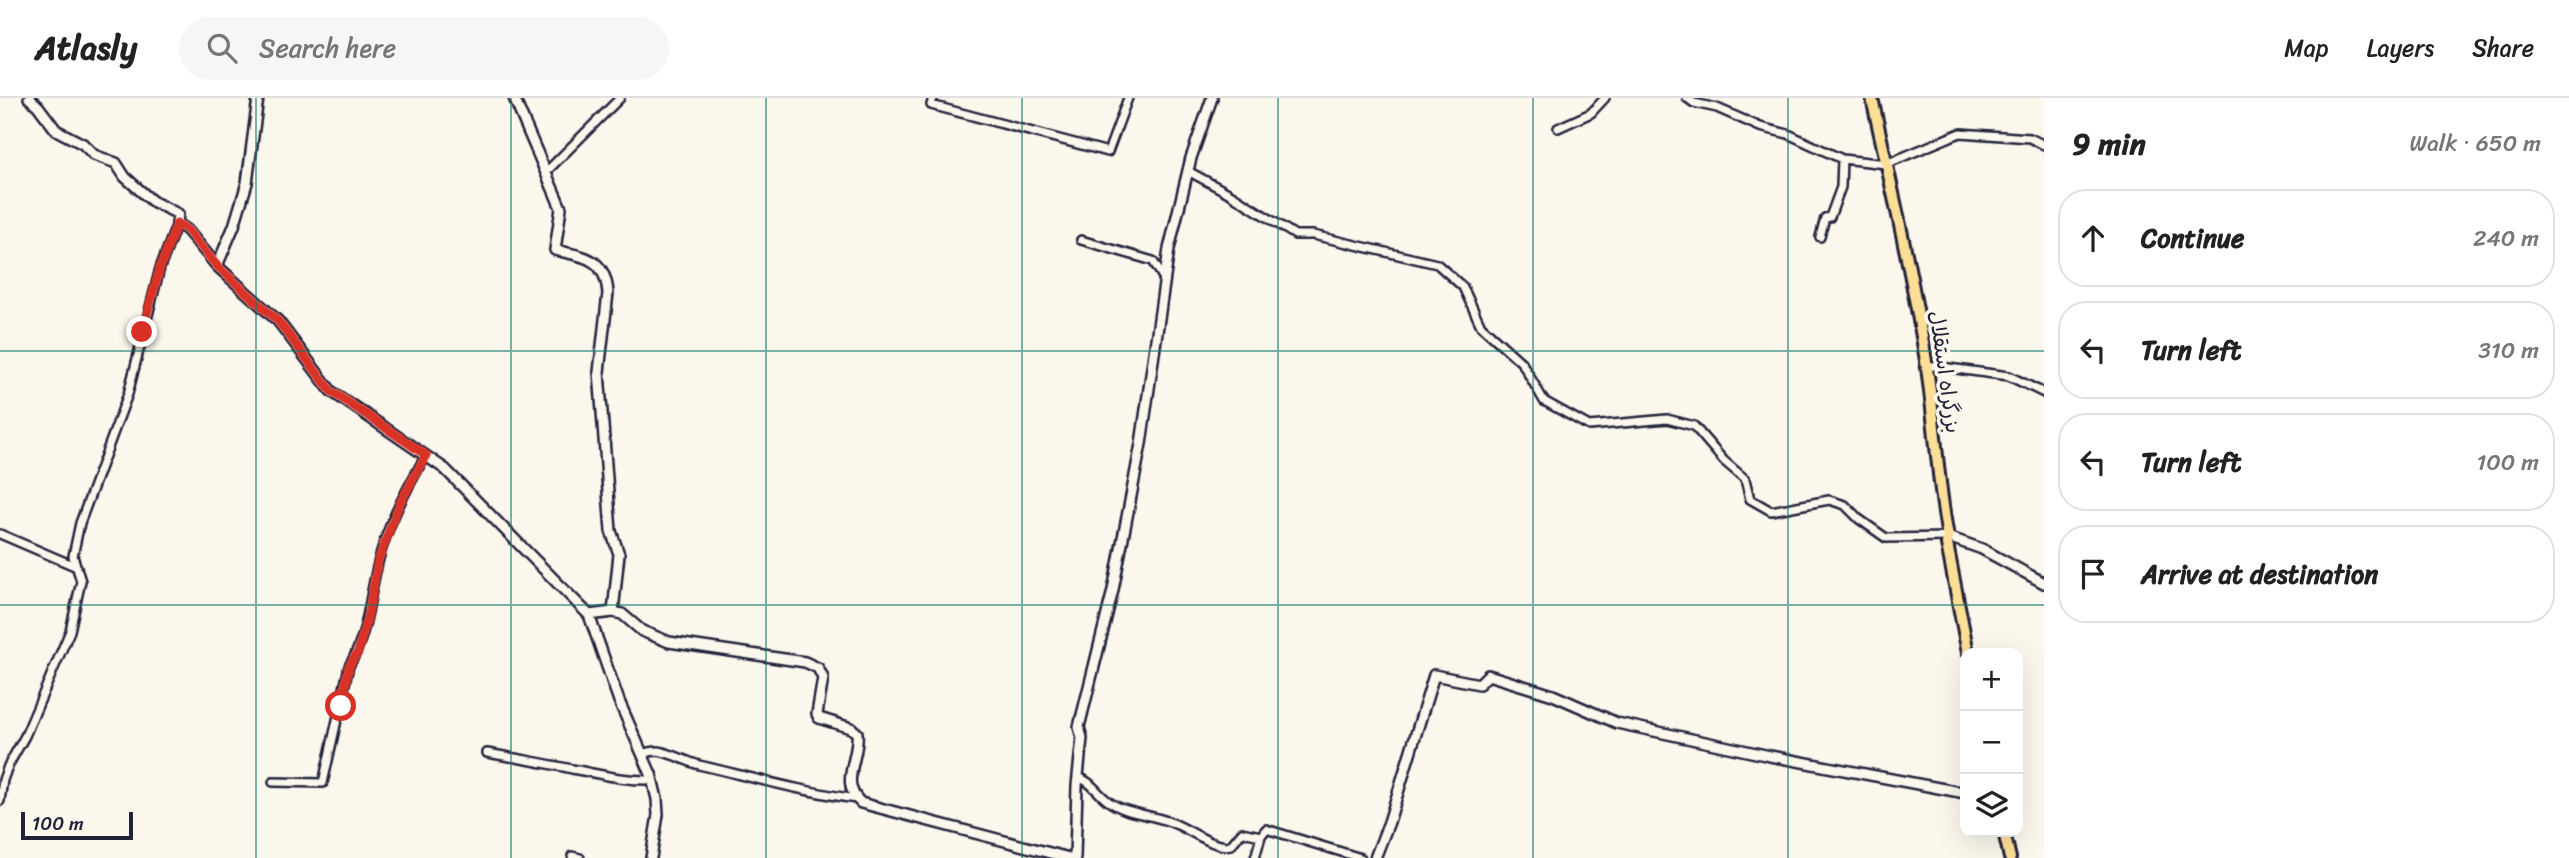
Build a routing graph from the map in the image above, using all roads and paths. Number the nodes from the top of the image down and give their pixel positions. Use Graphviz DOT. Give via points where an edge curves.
graph roads {
  1 [pos="29,98"];
  2 [pos="258,98"];
  3 [pos="514,98"];
  4 [pos="620,98"];
  5 [pos="933,98"];
  6 [pos="1128,98"];
  7 [pos="1212,98"];
  8 [pos="1605,98"];
  9 [pos="1687,98"];
  10 [pos="1872,98"];
  11 [pos="1558,128"];
  12 [pos="2044,145"];
  13 [pos="1842,159"];
  14 [pos="1886,164"];
  15 [pos="1188,171"];
  16 [pos="545,173"];
  17 [pos="177,223"];
  18 [pos="1820,237"];
  19 [pos="1080,240"];
  20 [pos="217,266"];
  21 [pos="1164,279"];
  22 [pos="1926,365"];
  23 [pos="2044,393"];
  24 [pos="426,455"];
  25 [pos="0,534"];
  26 [pos="1948,537"];
  27 [pos="77,568"];
  28 [pos="2044,583"];
  29 [pos="613,612"];
  30 [pos="589,615"];
  31 [pos="1967,648"];
  32 [pos="487,753"];
  33 [pos="642,754"];
  34 [pos="1078,777"];
  35 [pos="652,780"];
  36 [pos="273,782"];
  37 [pos="1960,792"];
  38 [pos="857,799"];
  39 [pos="0,800"];
  40 [pos="1261,836"];
  41 [pos="2005,837"];
  42 [pos="651,858"];
  43 [pos="1069,858"];
  44 [pos="1075,858"];
  45 [pos="1255,858"];
  46 [pos="1361,858"];
  47 [pos="1378,858"];
  48 [pos="2010,858"];
  1 -- 17 [label="street" via="56,130 94,155 116,163 152,201 178,214"];
  2 -- 20 [label="street" via="247,183"];
  3 -- 16 [label="street"];
  4 -- 16 [label="street"];
  5 -- 6 [label="street" via="931,105 1108,152"];
  7 -- 15 [label="street"];
  8 -- 11 [label="street" via="1591,113"];
  9 -- 13 [label="street"];
  10 -- 14 [label="highway, بزرگراه استقلال"];
  12 -- 14 [label="street" via="2029,138 1960,133"];
  13 -- 14 [label="street"];
  13 -- 18 [label="street" via="1841,187"];
  14 -- 22 [label="highway, بزرگراه استقلال"];
  15 -- 21 [label="street"];
  15 -- 26 [label="street" via="1295,236 1313,235 1437,264 1463,287 1481,326 1521,363 1544,401 1589,426 1667,419 1694,426 1745,479 1750,499 1771,511 1829,500 1845,505 1886,538"];
  16 -- 29 [label="street" via="561,208 555,250 593,260 607,280 599,372 611,531 619,554"];
  17 -- 20 [label="street"];
  17 -- 27 [label="street" via="160,268 128,394 79,523 73,556"];
  19 -- 21 [label="street" via="1153,261"];
  20 -- 24 [label="street" via="278,321 331,391"];
  21 -- 34 [label="street" via="1141,444 1113,590 1079,727"];
  22 -- 23 [label="street" via="2009,376"];
  22 -- 26 [label="highway, بزرگراه استقلال" via="1938,489"];
  24 -- 30 [label="street"];
  24 -- 36 [label="street" via="399,505 378,561 323,783"];
  25 -- 27 [label="street"];
  26 -- 28 [label="street"];
  26 -- 31 [label="highway, بزرگراه استقلال"];
  27 -- 39 [label="street" via="80,581 70,631 8,766"];
  29 -- 30 [label="street"];
  29 -- 38 [label="street" via="669,642 805,662 818,668 823,678 819,719 857,733 849,782"];
  30 -- 33 [label="street"];
  32 -- 35 [label="street" via="596,776"];
  33 -- 35 [label="street"];
  33 -- 38 [label="street" via="655,751"];
  34 -- 40 [label="street" via="1108,801 1171,822 1221,846 1231,845 1242,832"];
  34 -- 44 [label="street"];
  35 -- 42 [label="street" via="658,815"];
  37 -- 47 [label="street" via="1617,723 1553,695 1488,675 1479,684 1434,675"];
  38 -- 43 [label="street"];
  40 -- 45 [label="street"];
  40 -- 46 [label="street" via="1266,829"];
  41 -- 48 [label="highway"];
}
